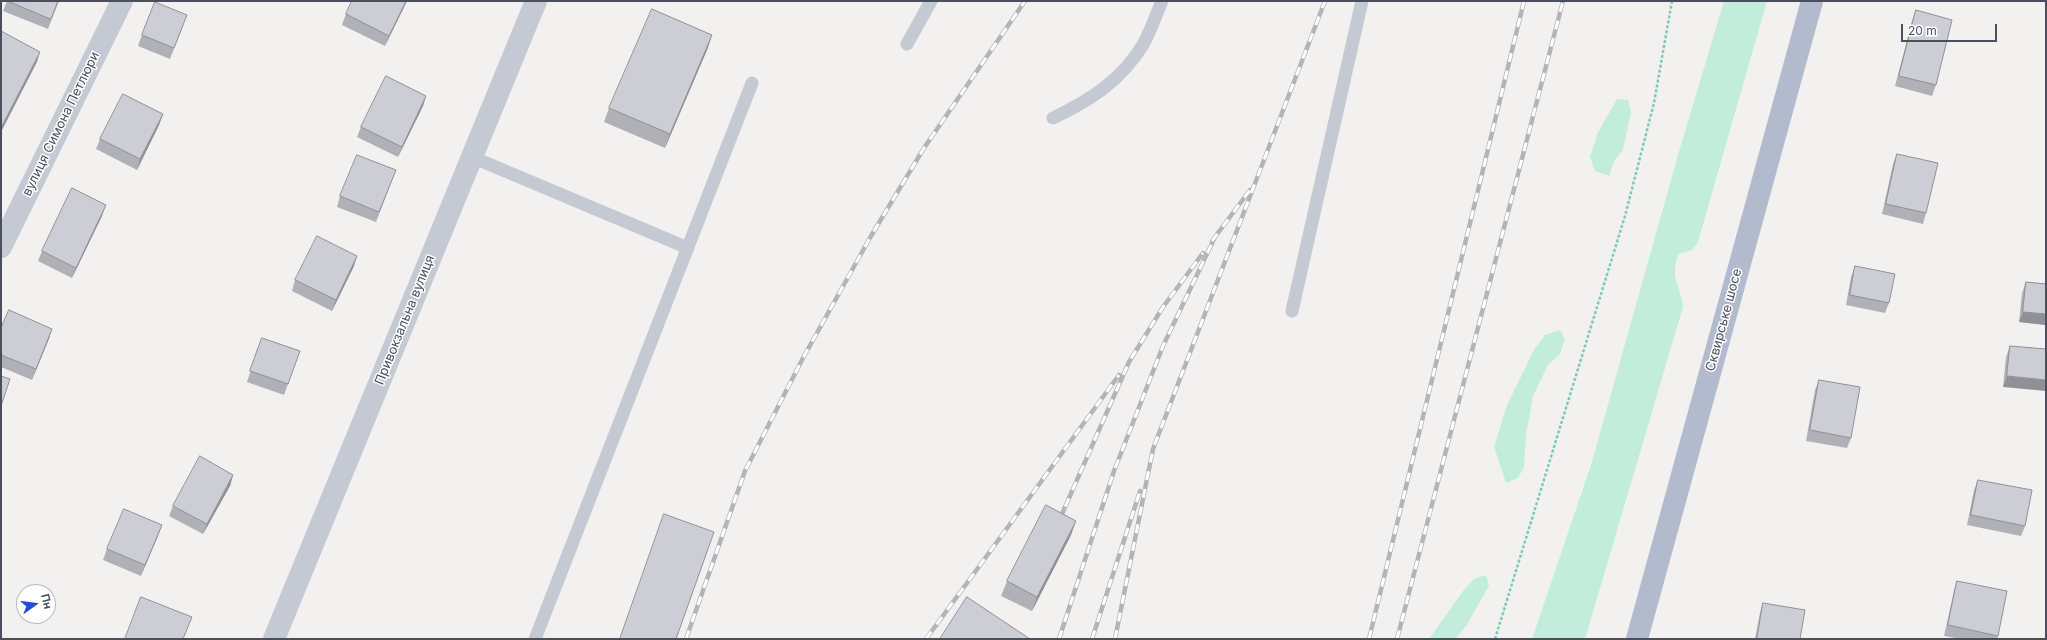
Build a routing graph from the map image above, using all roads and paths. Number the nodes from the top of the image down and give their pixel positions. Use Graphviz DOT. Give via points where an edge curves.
graph roads {
  1 [pos="122,1"];
  2 [pos="536,1"];
  3 [pos="931,1"];
  4 [pos="1162,1"];
  5 [pos="1362,1"];
  6 [pos="1672,1"];
  7 [pos="1812,1"];
  8 [pos="907,44"];
  9 [pos="752,84"];
  10 [pos="1053,118"];
  11 [pos="472,157"];
  12 [pos="1,247"];
  13 [pos="688,248"];
  14 [pos="1292,311"];
  15 [pos="274,639"];
  16 [pos="535,639"];
  17 [pos="1495,639"];
  18 [pos="1637,639"];
  1 -- 12 [label="street, вулиця Симона Петлюри"];
  2 -- 11 [label="street, Привокзальна вулиця"];
  3 -- 8 [label="lane"];
  4 -- 10 [label="lane" via="1144,43 1117,78 1085,103"];
  5 -- 14 [label="lane"];
  6 -- 17 [label="path" via="1654,103 1625,216"];
  7 -- 18 [label="main road, Сквирське шосе"];
  9 -- 13 [label="lane"];
  11 -- 13 [label="lane"];
  11 -- 15 [label="street, Привокзальна вулиця"];
  13 -- 16 [label="lane"];
}
